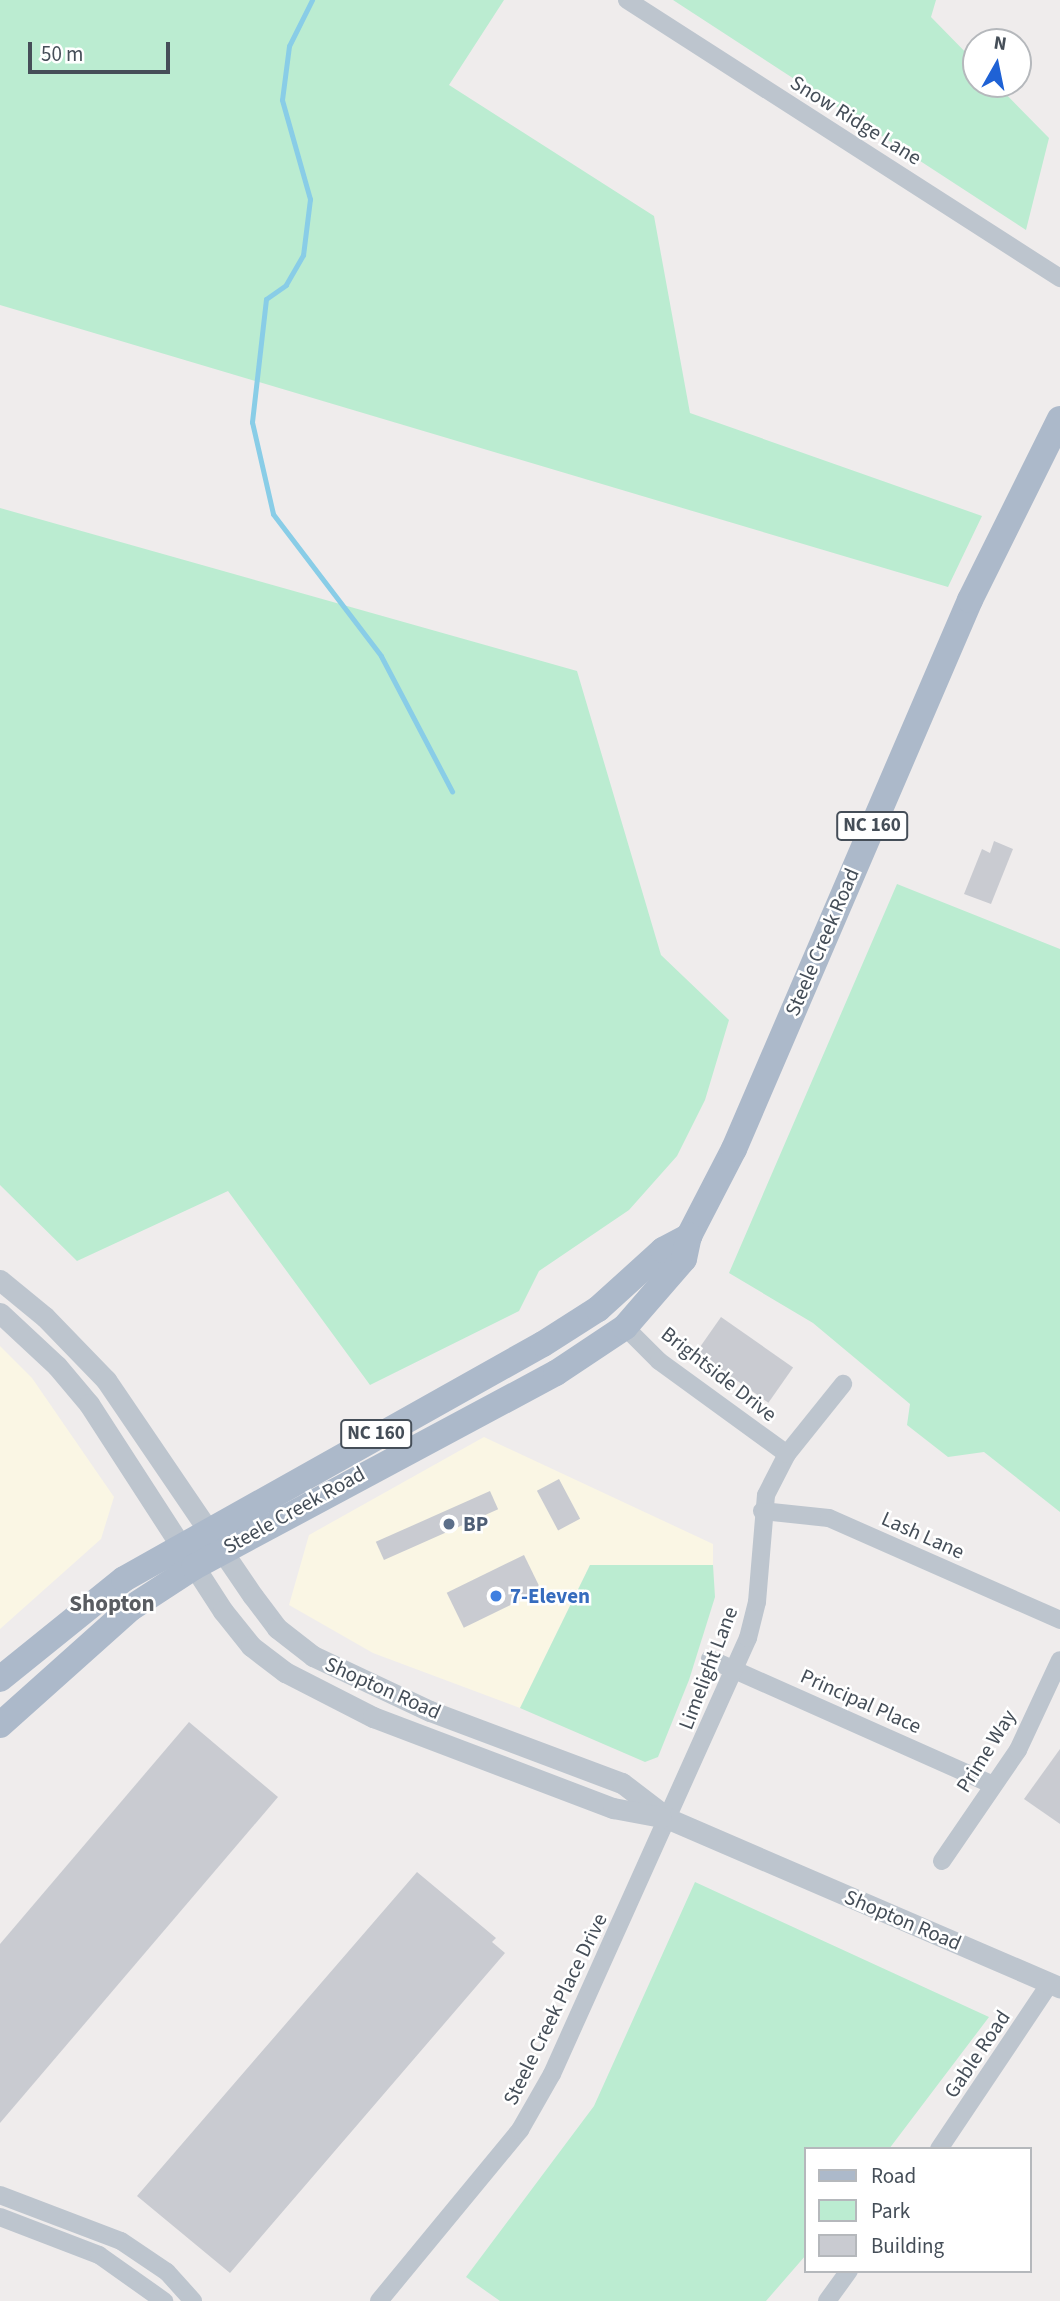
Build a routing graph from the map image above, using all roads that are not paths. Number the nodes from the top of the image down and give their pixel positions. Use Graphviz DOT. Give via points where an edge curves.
graph roads {
  1 [pos="626,0"];
  2 [pos="1060,278"];
  3 [pos="1060,419"];
  4 [pos="690,1236"];
  5 [pos="0,1280"];
  6 [pos="0,1313"];
  7 [pos="625,1327"];
  8 [pos="843,1384"];
  9 [pos="787,1454"];
  10 [pos="762,1511"];
  11 [pos="216,1538"];
  12 [pos="182,1543"];
  13 [pos="194,1567"];
  14 [pos="1060,1620"];
  15 [pos="710,1659"];
  16 [pos="1060,1660"];
  17 [pos="735,1670"];
  18 [pos="0,1679"];
  19 [pos="0,1726"];
  20 [pos="993,1784"];
  21 [pos="670,1819"];
  22 [pos="942,1861"];
  23 [pos="1055,1985"];
  24 [pos="940,2147"];
  25 [pos="0,2195"];
  26 [pos="0,2217"];
  27 [pos="848,2273"];
  28 [pos="164,2301"];
  29 [pos="192,2301"];
  30 [pos="379,2301"];
  31 [pos="827,2301"];
  1 -- 2 [label="street, Snow Ridge Lane"];
  3 -- 4 [label="main road, Steele Creek Road / NC 160" via="970,600 734,1149"];
  4 -- 7 [label="main road, Steele Creek Road / NC 160" via="684,1259"];
  4 -- 11 [label="main road, Steele Creek Road / NC 160" via="663,1250 598,1309"];
  5 -- 11 [label="street, Shopton Road" via="45,1317 106,1380"];
  6 -- 12 [label="street, Shopton Road" via="57,1366 89,1404"];
  7 -- 9 [label="street, Brightside Drive" via="659,1360"];
  7 -- 11 [label="main road, Steele Creek Road / NC 160" via="556,1373"];
  8 -- 9 [label="street, Limelight Lane"];
  9 -- 10 [label="street, Limelight Lane"];
  10 -- 14 [label="street, Lash Lane" via="829,1518"];
  10 -- 17 [label="street, Limelight Lane" via="755,1617"];
  11 -- 12 [label="main road, Steele Creek Road / NC 160"];
  11 -- 13 [label="main road, Steele Creek Road / NC 160"];
  11 -- 21 [label="street, Shopton Road" via="277,1628 313,1656 430,1711 622,1783"];
  12 -- 13 [label="street, Shopton Road"];
  12 -- 18 [label="main road, Steele Creek Road / NC 160" via="81,1609"];
  13 -- 19 [label="main road, Steele Creek Road / NC 160" via="121,1616"];
  13 -- 21 [label="street, Shopton Road" via="251,1646 322,1694 613,1808"];
  15 -- 17 [label="street, Principal Place"];
  16 -- 20 [label="street, Prime Way" via="1030,1728"];
  17 -- 20 [label="street, Principal Place"];
  17 -- 21 [label="street, Limelight Lane"];
  20 -- 22 [label="street, Prime Way"];
  21 -- 23 [label="street, Shopton Road"];
  21 -- 30 [label="street, Steele Creek Place Drive" via="552,2074 520,2130"];
  23 -- 24 [label="street, Gable Road"];
  25 -- 29 [label="street" via="121,2241 167,2272"];
  26 -- 28 [label="street" via="99,2255"];
  27 -- 31 [label="street"];
}
